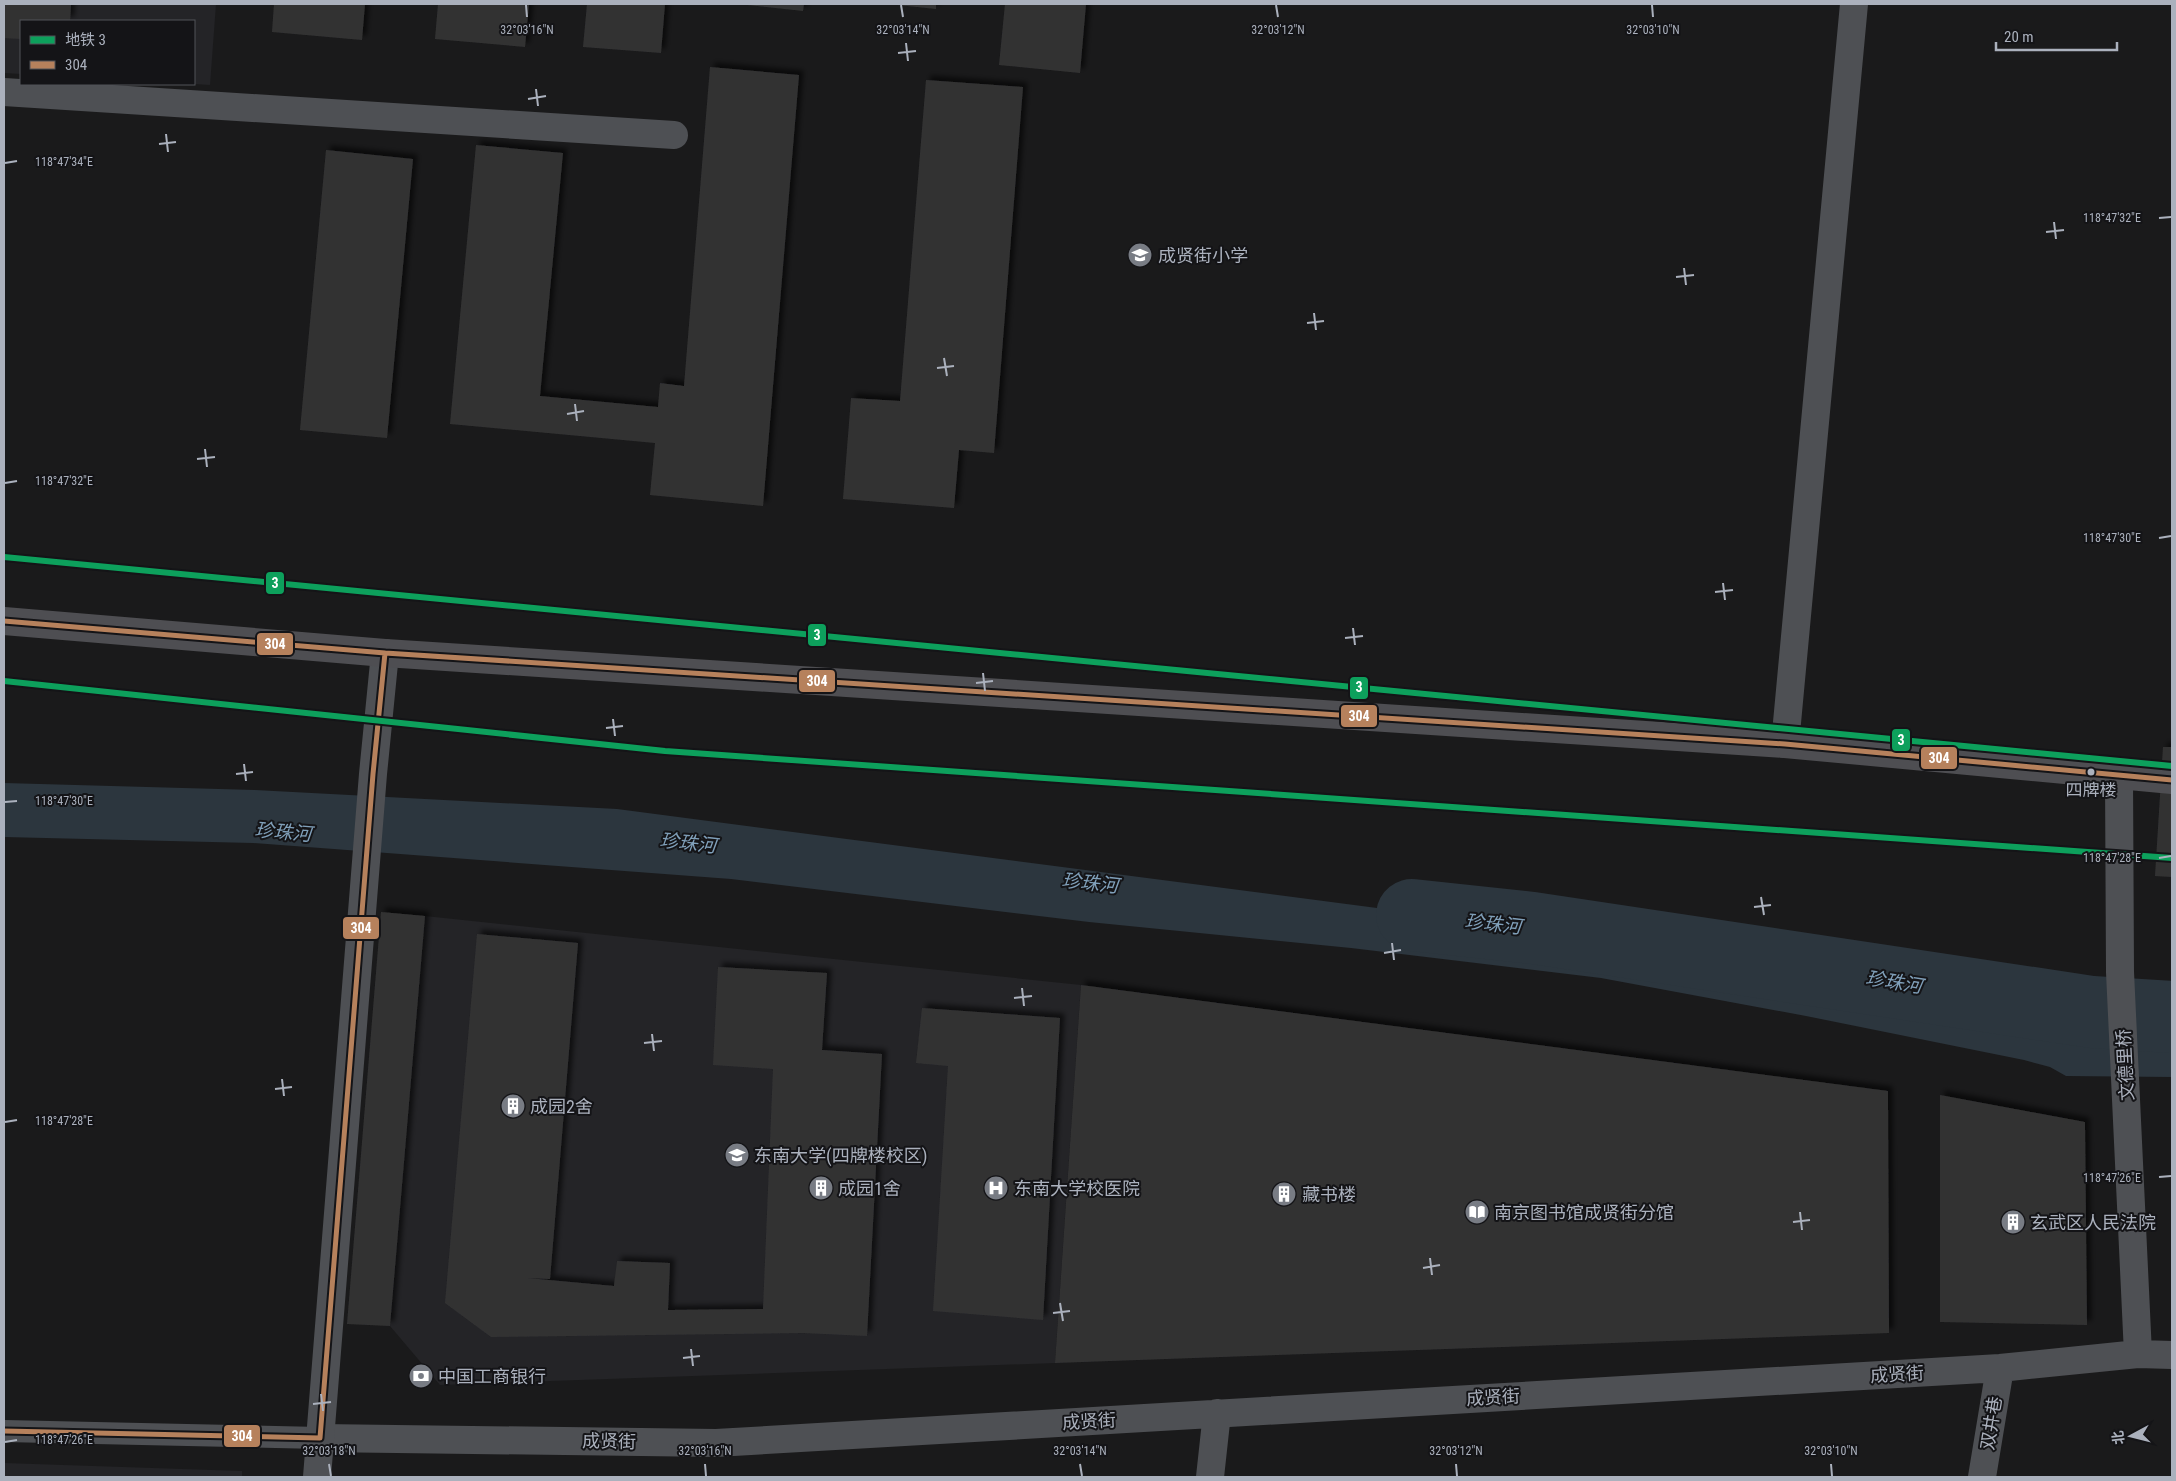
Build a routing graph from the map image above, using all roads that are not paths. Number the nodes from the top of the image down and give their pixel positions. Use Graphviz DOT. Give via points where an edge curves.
graph roads {
  1 [pos="1854,4"];
  2 [pos="4,92"];
  3 [pos="674,135"];
  4 [pos="4,621"];
  5 [pos="385,654"];
  6 [pos="1785,744"];
  7 [pos="2119,777"];
  8 [pos="2172,780"];
  9 [pos="2138,1354"];
  10 [pos="2172,1355"];
  11 [pos="2000,1368"];
  12 [pos="1217,1413"];
  13 [pos="4,1431"];
  14 [pos="320,1438"];
  15 [pos="317,1477"];
  16 [pos="1210,1477"];
  17 [pos="1982,1477"];
  1 -- 6 [label="street"];
  2 -- 3 [label="street"];
  4 -- 5 [label="main road"];
  5 -- 6 [label="main road"];
  5 -- 14 [label="street"];
  6 -- 7 [label="main road"];
  7 -- 8 [label="main road"];
  7 -- 9 [label="street, 文德里桥" via="2120,972"];
  9 -- 10 [label="street, 成贤街"];
  9 -- 11 [label="street, 成贤街"];
  11 -- 12 [label="street, 成贤街"];
  11 -- 17 [label="street, 双井巷"];
  12 -- 14 [label="street, 成贤街" via="716,1443"];
  12 -- 16 [label="street"];
  13 -- 14 [label="lane, 成贤街"];
  14 -- 15 [label="street"];
}
